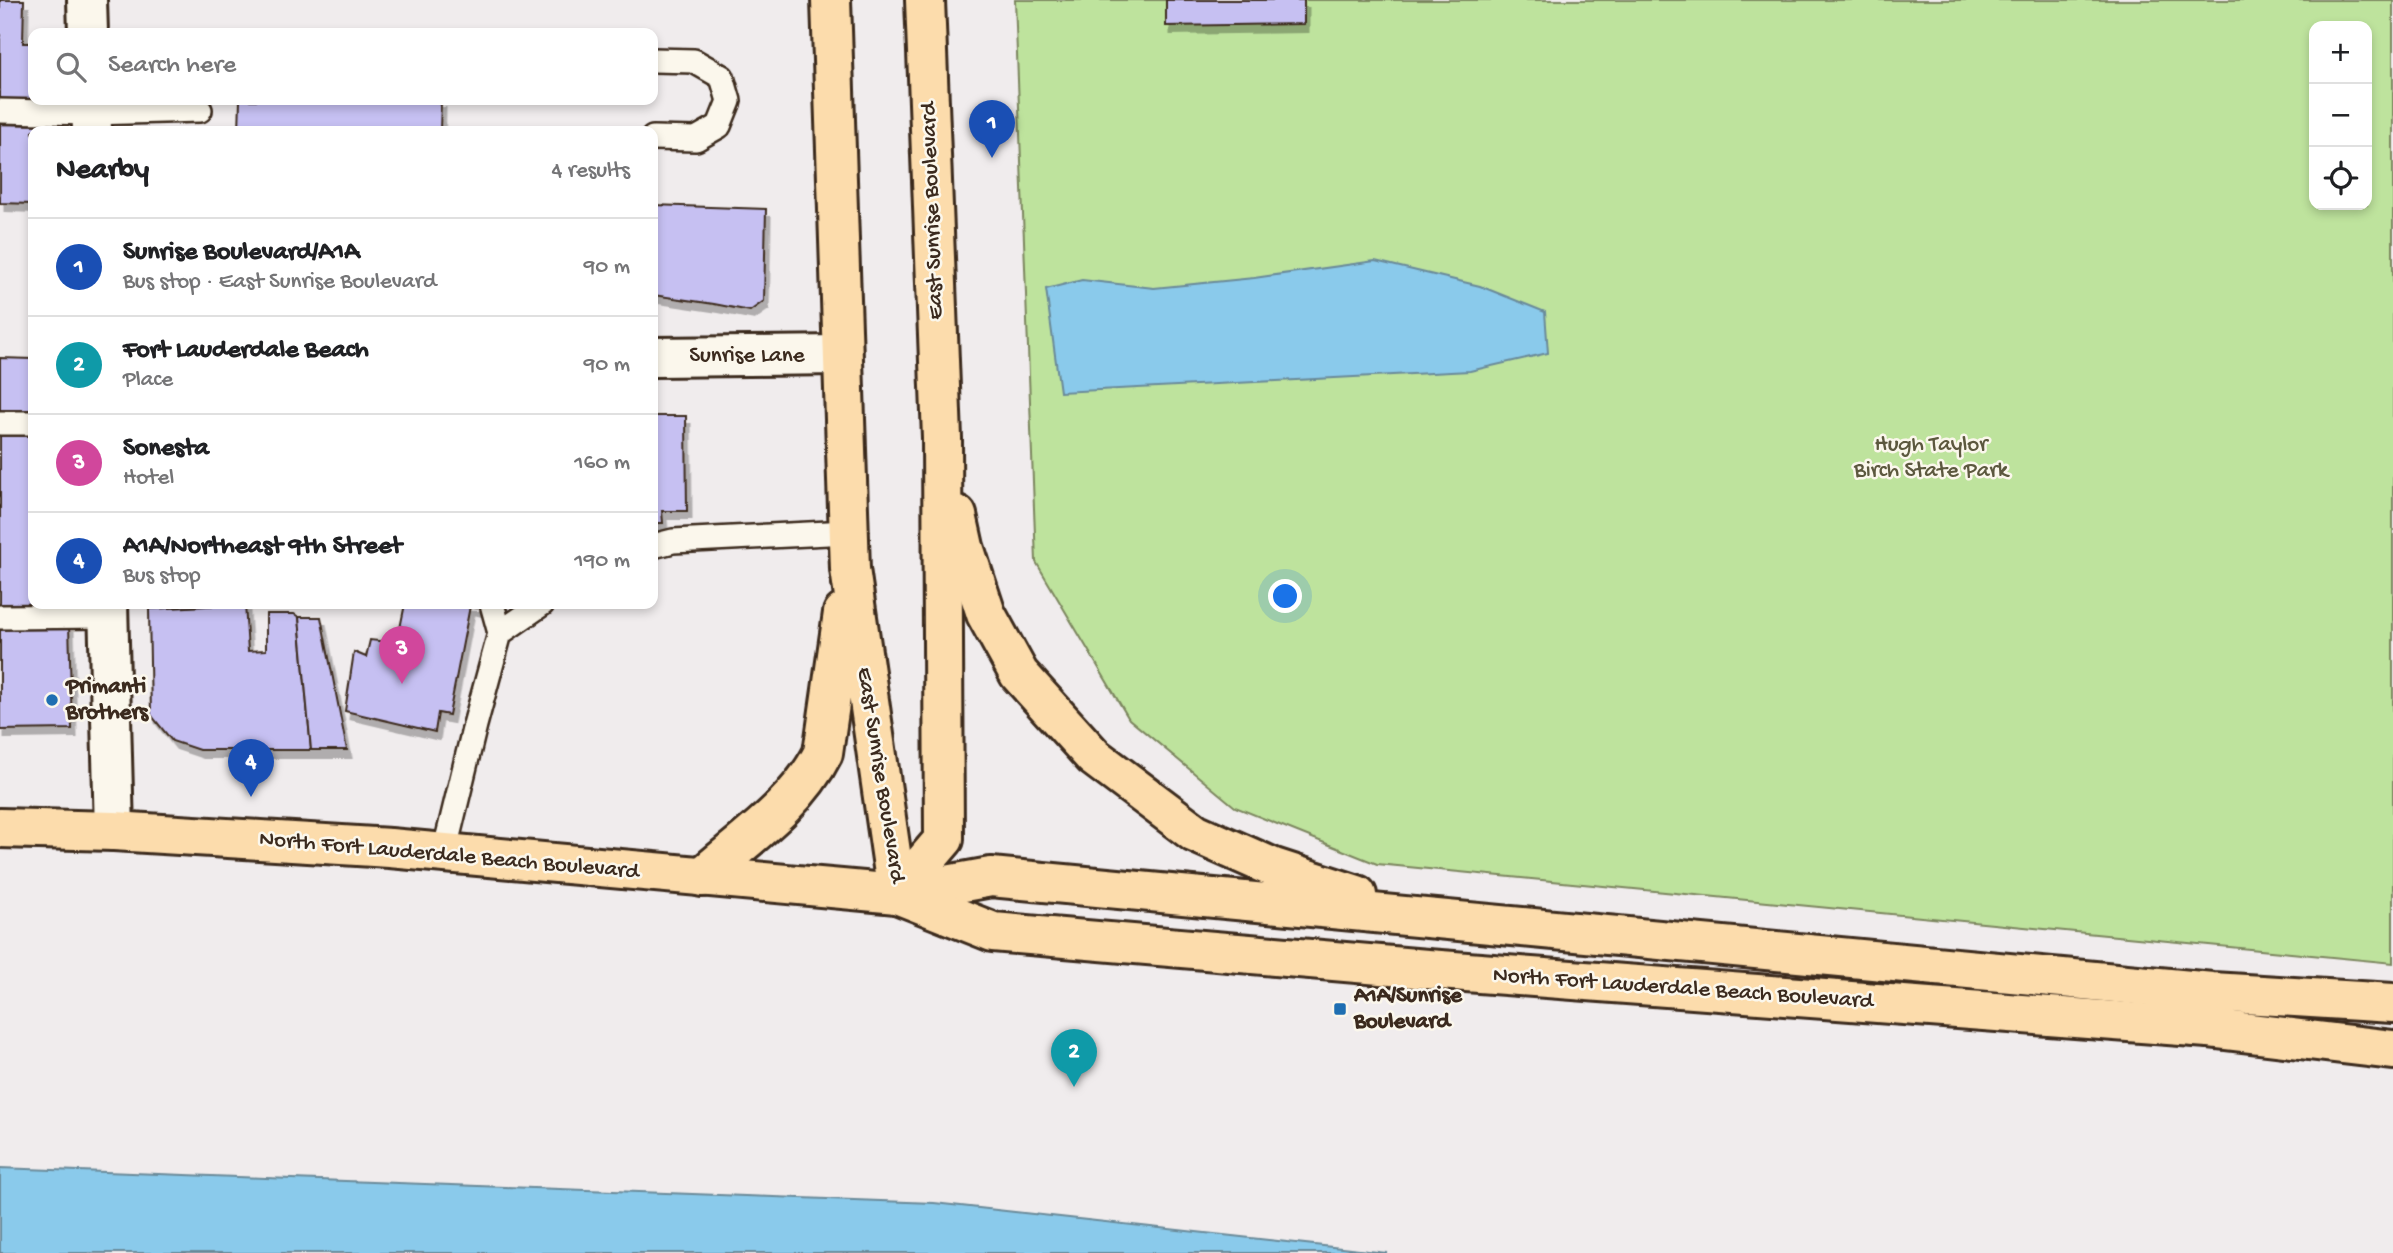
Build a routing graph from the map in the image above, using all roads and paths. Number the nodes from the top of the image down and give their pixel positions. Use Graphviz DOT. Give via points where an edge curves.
graph roads {
  1 [pos="87,0"];
  2 [pos="831,0"];
  3 [pos="926,0"];
  4 [pos="88,28"];
  5 [pos="658,61"];
  6 [pos="0,111"];
  7 [pos="200,114"];
  8 [pos="91,115"];
  9 [pos="658,138"];
  10 [pos="842,355"];
  11 [pos="658,357"];
  12 [pos="0,423"];
  13 [pos="28,423"];
  14 [pos="942,438"];
  15 [pos="848,532"];
  16 [pos="658,545"];
  17 [pos="850,569"];
  18 [pos="493,609"];
  19 [pos="535,609"];
  20 [pos="108,610"];
  21 [pos="0,617"];
  22 [pos="500,633"];
  23 [pos="0,828"];
  24 [pos="114,831"];
  25 [pos="444,853"];
  26 [pos="702,877"];
  27 [pos="897,894"];
  28 [pos="1426,917"];
  29 [pos="2393,1003"];
  30 [pos="2393,1050"];
  1 -- 4 [label="street"];
  2 -- 10 [label="main road, East Sunrise Boulevard"];
  3 -- 14 [label="main road, East Sunrise Boulevard"];
  5 -- 9 [label="lane" via="694,61 722,77 729,102 719,126 696,139"];
  6 -- 8 [label="lane"];
  7 -- 8 [label="lane"];
  10 -- 11 [label="street, Sunrise Lane"];
  10 -- 15 [label="main road, East Sunrise Boulevard"];
  12 -- 13 [label="lane"];
  14 -- 27 [label="main road, East Sunrise Boulevard" via="944,839"];
  14 -- 28 [label="main road" via="964,547 986,614 1019,674 1094,757 1195,833 1274,868"];
  15 -- 16 [label="lane"];
  15 -- 17 [label="main road, East Sunrise Boulevard"];
  17 -- 26 [label="main road" via="823,753 813,774"];
  17 -- 27 [label="main road, East Sunrise Boulevard"];
  18 -- 22 [label="lane"];
  19 -- 22 [label="lane"];
  20 -- 21 [label="lane"];
  20 -- 24 [label="street"];
  22 -- 25 [label="lane"];
  23 -- 24 [label="main road, North Fort Lauderdale Beach Boulevard"];
  24 -- 25 [label="main road, North Fort Lauderdale Beach Boulevard"];
  25 -- 26 [label="main road, North Fort Lauderdale Beach Boulevard"];
  26 -- 27 [label="main road, North Fort Lauderdale Beach Boulevard"];
  27 -- 28 [label="main road, North Fort Lauderdale Beach Boulevard" via="991,877"];
  27 -- 30 [label="main road, North Fort Lauderdale Beach Boulevard" via="993,932 2208,1028"];
  28 -- 29 [label="main road, North Fort Lauderdale Beach Boulevard" via="2212,992"];
}
